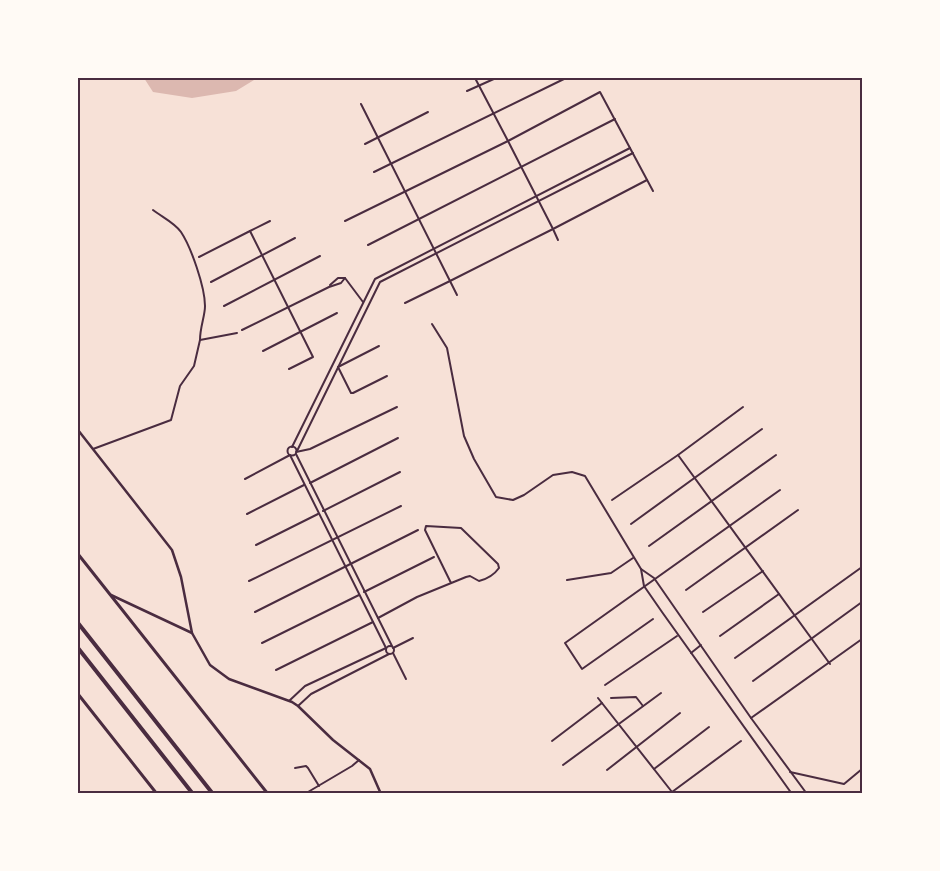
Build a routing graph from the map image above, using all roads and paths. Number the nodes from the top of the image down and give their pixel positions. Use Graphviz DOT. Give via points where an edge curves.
graph roads {
  1 [pos="475,78"];
  2 [pos="496,78"];
  3 [pos="566,78"];
  4 [pos="479,86"];
  5 [pos="467,91"];
  6 [pos="361,104"];
  7 [pos="428,112"];
  8 [pos="493,112"];
  9 [pos="615,119"];
  10 [pos="378,137"];
  11 [pos="508,141"];
  12 [pos="365,144"];
  13 [pos="630,148"];
  14 [pos="633,154"];
  15 [pos="392,163"];
  16 [pos="521,167"];
  17 [pos="374,172"];
  18 [pos="647,180"];
  19 [pos="406,191"];
  20 [pos="653,191"];
  21 [pos="536,196"];
  22 [pos="539,201"];
  23 [pos="153,210"];
  24 [pos="418,218"];
  25 [pos="270,221"];
  26 [pos="345,221"];
  27 [pos="552,229"];
  28 [pos="250,231"];
  29 [pos="295,238"];
  30 [pos="558,240"];
  31 [pos="368,245"];
  32 [pos="434,248"];
  33 [pos="436,253"];
  34 [pos="262,255"];
  35 [pos="320,256"];
  36 [pos="199,257"];
  37 [pos="345,278"];
  38 [pos="275,280"];
  39 [pos="450,281"];
  40 [pos="211,282"];
  41 [pos="329,287"];
  42 [pos="457,295"];
  43 [pos="363,302"];
  44 [pos="405,303"];
  45 [pos="224,306"];
  46 [pos="288,307"];
  47 [pos="338,313"];
  48 [pos="432,324"];
  49 [pos="242,330"];
  50 [pos="237,332"];
  51 [pos="301,332"];
  52 [pos="200,340"];
  53 [pos="378,346"];
  54 [pos="263,350"];
  55 [pos="338,367"];
  56 [pos="288,369"];
  57 [pos="387,376"];
  58 [pos="743,406"];
  59 [pos="397,408"];
  60 [pos="762,429"];
  61 [pos="78,430"];
  62 [pos="398,438"];
  63 [pos="292,447"];
  64 [pos="93,448"];
  65 [pos="296,452"];
  66 [pos="776,454"];
  67 [pos="290,455"];
  68 [pos="678,455"];
  69 [pos="400,472"];
  70 [pos="695,478"];
  71 [pos="245,479"];
  72 [pos="310,483"];
  73 [pos="304,485"];
  74 [pos="780,490"];
  75 [pos="612,500"];
  76 [pos="712,500"];
  77 [pos="401,506"];
  78 [pos="798,510"];
  79 [pos="323,511"];
  80 [pos="247,514"];
  81 [pos="318,514"];
  82 [pos="631,524"];
  83 [pos="730,525"];
  84 [pos="418,530"];
  85 [pos="337,538"];
  86 [pos="332,540"];
  87 [pos="256,545"];
  88 [pos="649,546"];
  89 [pos="746,548"];
  90 [pos="78,554"];
  91 [pos="434,557"];
  92 [pos="633,558"];
  93 [pos="350,564"];
  94 [pos="345,567"];
  95 [pos="862,567"];
  96 [pos="640,568"];
  97 [pos="763,571"];
  98 [pos="654,578"];
  99 [pos="567,580"];
  100 [pos="249,581"];
  101 [pos="451,583"];
  102 [pos="644,586"];
  103 [pos="686,590"];
  104 [pos="364,592"];
  105 [pos="359,594"];
  106 [pos="779,594"];
  107 [pos="109,595"];
  108 [pos="862,602"];
  109 [pos="255,612"];
  110 [pos="703,612"];
  111 [pos="794,615"];
  112 [pos="378,618"];
  113 [pos="654,619"];
  114 [pos="373,622"];
  115 [pos="78,623"];
  116 [pos="192,633"];
  117 [pos="678,635"];
  118 [pos="720,636"];
  119 [pos="413,638"];
  120 [pos="812,639"];
  121 [pos="862,639"];
  122 [pos="262,643"];
  123 [pos="701,645"];
  124 [pos="392,647"];
  125 [pos="78,648"];
  126 [pos="386,648"];
  127 [pos="393,653"];
  128 [pos="691,653"];
  129 [pos="389,654"];
  130 [pos="735,658"];
  131 [pos="830,664"];
  132 [pos="276,670"];
  133 [pos="406,679"];
  134 [pos="753,681"];
  135 [pos="605,685"];
  136 [pos="661,693"];
  137 [pos="78,694"];
  138 [pos="598,698"];
  139 [pos="611,698"];
  140 [pos="289,701"];
  141 [pos="602,703"];
  142 [pos="298,706"];
  143 [pos="643,706"];
  144 [pos="680,714"];
  145 [pos="751,718"];
  146 [pos="618,723"];
  147 [pos="709,727"];
  148 [pos="552,740"];
  149 [pos="740,741"];
  150 [pos="636,746"];
  151 [pos="358,760"];
  152 [pos="563,766"];
  153 [pos="295,768"];
  154 [pos="654,768"];
  155 [pos="862,769"];
  156 [pos="607,770"];
  157 [pos="790,772"];
  158 [pos="319,786"];
  159 [pos="308,792"];
  160 [pos="671,793"];
  161 [pos="157,794"];
  162 [pos="193,794"];
  163 [pos="213,794"];
  164 [pos="268,794"];
  165 [pos="381,794"];
  166 [pos="792,794"];
  167 [pos="807,794"];
  1 -- 4 [label="street"];
  2 -- 4 [label="street"];
  3 -- 8 [label="street"];
  4 -- 5 [label="street"];
  4 -- 8 [label="street"];
  6 -- 10 [label="street"];
  7 -- 10 [label="street"];
  8 -- 11 [label="street"];
  8 -- 15 [label="street"];
  9 -- 11 [label="street" via="600,92"];
  9 -- 13 [label="street"];
  9 -- 16 [label="street"];
  10 -- 12 [label="street"];
  10 -- 15 [label="street"];
  11 -- 16 [label="street"];
  11 -- 19 [label="street"];
  13 -- 14 [label="street"];
  13 -- 21 [label="street"];
  14 -- 18 [label="street"];
  14 -- 22 [label="street"];
  15 -- 17 [label="street"];
  15 -- 19 [label="street"];
  16 -- 21 [label="street"];
  16 -- 24 [label="street"];
  18 -- 20 [label="street"];
  18 -- 27 [label="street"];
  19 -- 24 [label="street"];
  19 -- 26 [label="street"];
  21 -- 22 [label="street"];
  21 -- 32 [label="street"];
  22 -- 27 [label="street"];
  22 -- 33 [label="street"];
  23 -- 52 [label="street" via="180,230 195,264 204,291"];
  24 -- 31 [label="street"];
  24 -- 32 [label="street"];
  25 -- 28 [label="street"];
  27 -- 30 [label="street"];
  27 -- 39 [label="street"];
  28 -- 34 [label="street"];
  28 -- 36 [label="street"];
  29 -- 34 [label="street"];
  32 -- 33 [label="street"];
  32 -- 43 [label="street" via="375,278"];
  33 -- 39 [label="street"];
  33 -- 55 [label="street" via="378,284"];
  34 -- 38 [label="street"];
  34 -- 40 [label="street"];
  35 -- 38 [label="street"];
  37 -- 41 [label="street"];
  37 -- 41 [label="street" via="338,278"];
  37 -- 43 [label="street"];
  38 -- 45 [label="street"];
  38 -- 46 [label="street"];
  39 -- 42 [label="street"];
  39 -- 44 [label="street"];
  41 -- 46 [label="street"];
  43 -- 63 [label="street"];
  46 -- 49 [label="street"];
  46 -- 51 [label="street"];
  47 -- 51 [label="street"];
  48 -- 92 [label="street" via="447,348 464,436 496,496 513,500 553,475 572,472 585,476"];
  50 -- 52 [label="street"];
  51 -- 54 [label="street"];
  51 -- 56 [label="street" via="313,357"];
  52 -- 64 [label="street" via="194,366 180,386 171,420"];
  53 -- 55 [label="street"];
  55 -- 57 [label="street" via="351,393"];
  55 -- 65 [label="street"];
  58 -- 68 [label="street"];
  59 -- 65 [label="street" via="310,449"];
  60 -- 70 [label="street"];
  61 -- 64 [label="street"];
  62 -- 72 [label="street"];
  63 -- 65 [label="street"];
  63 -- 67 [label="street" via="288,450"];
  64 -- 116 [label="street" via="172,550"];
  65 -- 67 [label="street"];
  65 -- 72 [label="street"];
  66 -- 76 [label="street"];
  67 -- 71 [label="street"];
  67 -- 73 [label="street"];
  68 -- 70 [label="street"];
  68 -- 75 [label="street"];
  69 -- 79 [label="street"];
  70 -- 76 [label="street"];
  70 -- 82 [label="street"];
  72 -- 79 [label="street"];
  73 -- 80 [label="street"];
  73 -- 81 [label="street"];
  74 -- 83 [label="street"];
  76 -- 83 [label="street"];
  76 -- 88 [label="street"];
  77 -- 85 [label="street"];
  78 -- 89 [label="street"];
  79 -- 85 [label="street"];
  81 -- 86 [label="street"];
  81 -- 87 [label="street"];
  83 -- 89 [label="street"];
  83 -- 98 [label="street"];
  84 -- 93 [label="street"];
  85 -- 86 [label="street"];
  85 -- 93 [label="street"];
  86 -- 94 [label="street"];
  86 -- 100 [label="street"];
  89 -- 97 [label="street"];
  89 -- 103 [label="street"];
  90 -- 107 [label="main road"];
  91 -- 104 [label="street"];
  92 -- 96 [label="street"];
  92 -- 99 [label="street" via="611,573"];
  93 -- 94 [label="street"];
  93 -- 104 [label="street"];
  94 -- 105 [label="street"];
  94 -- 109 [label="street"];
  95 -- 111 [label="street"];
  96 -- 98 [label="street"];
  96 -- 102 [label="street"];
  97 -- 106 [label="street"];
  97 -- 110 [label="street"];
  98 -- 102 [label="street"];
  98 -- 123 [label="street"];
  101 -- 101 [label="street" via="425,530 426,526 461,528 498,566 494,574 482,580 468,576"];
  101 -- 112 [label="street" via="417,596"];
  102 -- 113 [label="street" via="565,643 582,669"];
  102 -- 117 [label="street"];
  104 -- 112 [label="street"];
  105 -- 114 [label="street"];
  105 -- 122 [label="street"];
  106 -- 111 [label="street"];
  106 -- 118 [label="street"];
  107 -- 116 [label="street"];
  107 -- 164 [label="main road"];
  108 -- 120 [label="street"];
  111 -- 120 [label="street"];
  111 -- 130 [label="street"];
  112 -- 124 [label="street"];
  114 -- 126 [label="street"];
  114 -- 132 [label="street"];
  115 -- 163 [label="highway"];
  116 -- 140 [label="street" via="210,665 228,679"];
  117 -- 128 [label="street"];
  117 -- 135 [label="street"];
  119 -- 124 [label="street"];
  120 -- 131 [label="street"];
  120 -- 134 [label="street"];
  121 -- 131 [label="street"];
  123 -- 128 [label="street"];
  123 -- 145 [label="street"];
  124 -- 126 [label="street"];
  124 -- 127 [label="street"];
  125 -- 162 [label="highway"];
  126 -- 129 [label="street"];
  126 -- 140 [label="street" via="305,686"];
  127 -- 129 [label="street"];
  127 -- 133 [label="street"];
  128 -- 166 [label="street"];
  129 -- 142 [label="street" via="311,694"];
  131 -- 145 [label="street"];
  136 -- 143 [label="street"];
  137 -- 161 [label="main road"];
  138 -- 141 [label="street"];
  139 -- 143 [label="street" via="636,697"];
  140 -- 142 [label="street"];
  141 -- 146 [label="street"];
  141 -- 148 [label="street"];
  142 -- 151 [label="street" via="332,740"];
  143 -- 146 [label="street"];
  144 -- 150 [label="street"];
  145 -- 157 [label="street"];
  146 -- 150 [label="street"];
  146 -- 152 [label="street"];
  147 -- 154 [label="street"];
  149 -- 160 [label="street"];
  150 -- 154 [label="street"];
  150 -- 156 [label="street"];
  151 -- 158 [label="street"];
  151 -- 165 [label="street" via="370,770"];
  153 -- 158 [label="street" via="306,766"];
  154 -- 160 [label="street"];
  155 -- 157 [label="street" via="844,784"];
  157 -- 167 [label="street"];
  158 -- 159 [label="street"];
}
